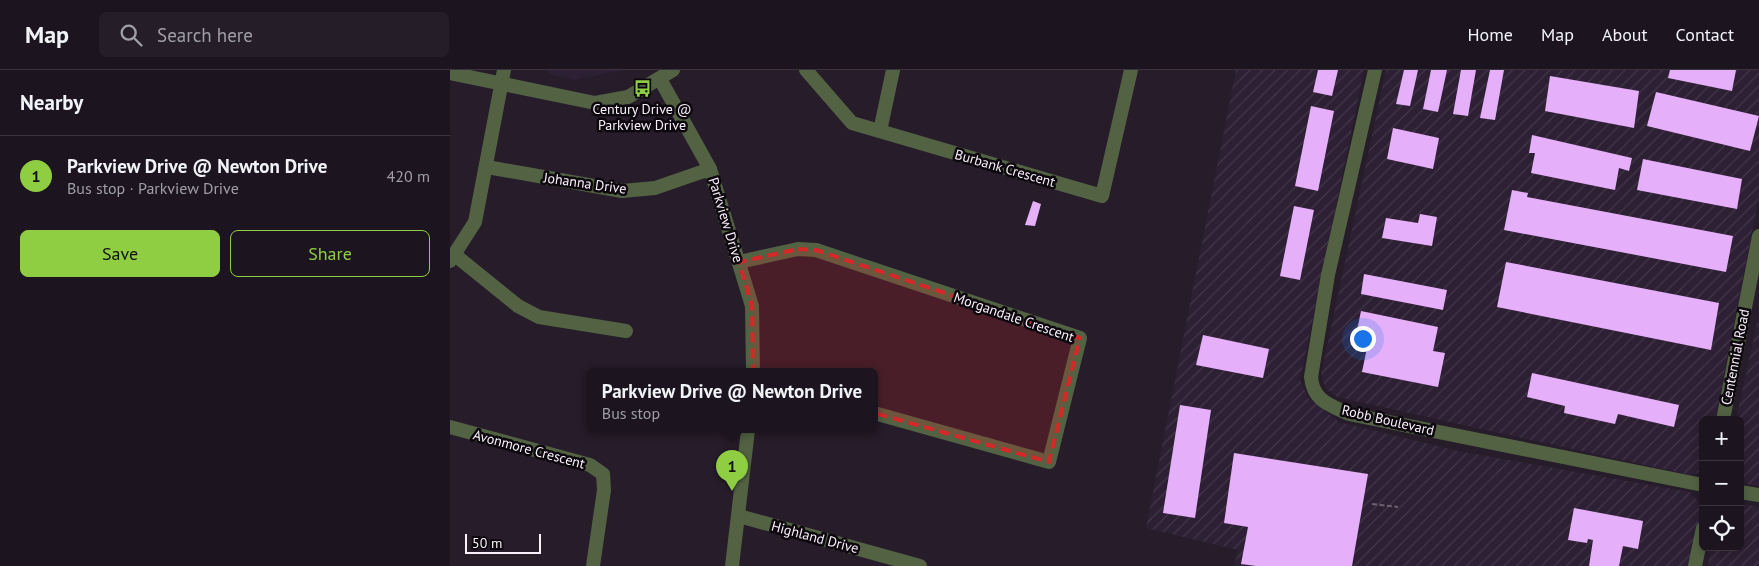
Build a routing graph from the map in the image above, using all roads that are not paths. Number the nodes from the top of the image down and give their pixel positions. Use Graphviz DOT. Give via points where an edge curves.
graph roads {
  1 [pos="673,70"];
  2 [pos="806,70"];
  3 [pos="893,70"];
  4 [pos="1131,70"];
  5 [pos="1375,70"];
  6 [pos="450,74"];
  7 [pos="503,77"];
  8 [pos="660,79"];
  9 [pos="880,131"];
  10 [pos="487,167"];
  11 [pos="710,169"];
  12 [pos="1759,236"];
  13 [pos="452,258"];
  14 [pos="739,262"];
  15 [pos="626,331"];
  16 [pos="753,368"];
  17 [pos="878,414"];
  18 [pos="1725,416"];
  19 [pos="450,427"];
  20 [pos="748,433"];
  21 [pos="1699,484"];
  22 [pos="1744,493"];
  23 [pos="1759,495"];
  24 [pos="739,516"];
  25 [pos="1699,547"];
  26 [pos="593,566"];
  27 [pos="732,566"];
  28 [pos="920,566"];
  29 [pos="1695,566"];
  1 -- 8 [label="street"];
  2 -- 9 [label="street, Burbank Crescent" via="852,123"];
  3 -- 9 [label="street"];
  4 -- 9 [label="street, Burbank Crescent" via="1102,196"];
  5 -- 21 [label="street, Robb Boulevard" via="1328,275 1311,377 1317,396 1326,404 1349,414"];
  6 -- 7 [label="street"];
  7 -- 8 [label="street" via="595,103 628,97"];
  7 -- 10 [label="street"];
  8 -- 11 [label="street, Parkview Drive"];
  10 -- 11 [label="street, Johanna Drive" via="622,191 655,188"];
  10 -- 13 [label="street" via="475,222"];
  11 -- 14 [label="street, Parkview Drive"];
  12 -- 18 [label="street, Centennial Road"];
  13 -- 15 [label="street" via="518,306 539,317"];
  14 -- 16 [label="street, Parkview Drive" via="752,306"];
  14 -- 17 [label="street, Morgandale Crescent" via="798,249 816,250 1080,338 1049,462"];
  19 -- 26 [label="street, Avonmore Crescent" via="590,465 603,474 604,490"];
  20 -- 24 [label="street"];
  22 -- 23 [label="street"];
  24 -- 27 [label="street"];
  24 -- 28 [label="street, Highland Drive"];
  25 -- 29 [label="street"];
}
